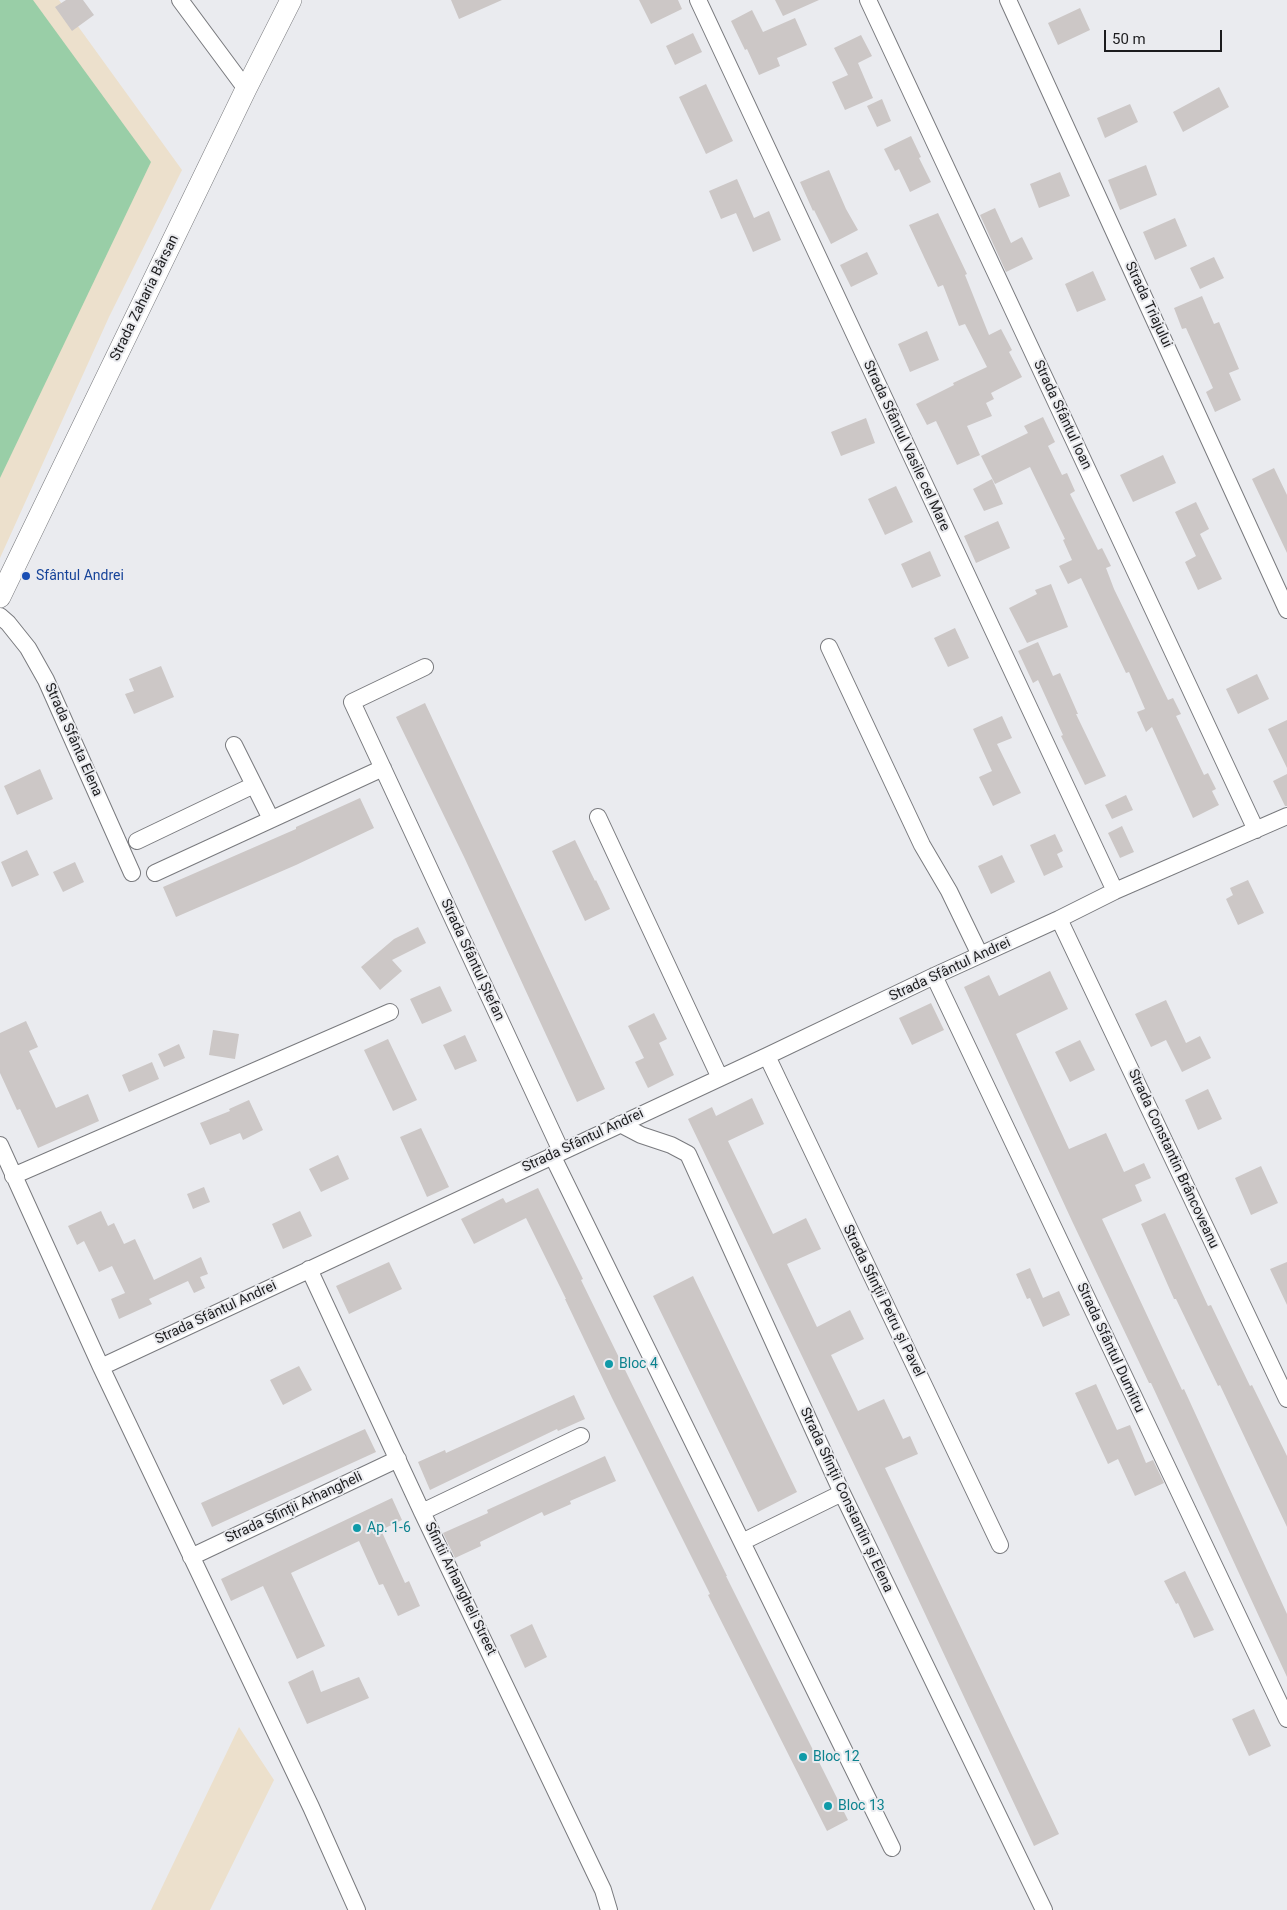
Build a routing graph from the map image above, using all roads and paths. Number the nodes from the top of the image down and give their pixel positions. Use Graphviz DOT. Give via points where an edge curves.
graph roads {
  1 [pos="180,0"];
  2 [pos="291,0"];
  3 [pos="698,0"];
  4 [pos="868,0"];
  5 [pos="1008,0"];
  6 [pos="246,89"];
  7 [pos="0,597"];
  8 [pos="1287,610"];
  9 [pos="0,616"];
  10 [pos="830,647"];
  11 [pos="425,667"];
  12 [pos="234,744"];
  13 [pos="383,768"];
  14 [pos="254,786"];
  15 [pos="1287,816"];
  16 [pos="598,818"];
  17 [pos="271,819"];
  18 [pos="1256,830"];
  19 [pos="137,841"];
  20 [pos="132,873"];
  21 [pos="155,873"];
  22 [pos="1115,891"];
  23 [pos="1059,919"];
  24 [pos="980,955"];
  25 [pos="934,976"];
  26 [pos="390,1012"];
  27 [pos="766,1056"];
  28 [pos="720,1078"];
  29 [pos="620,1124"];
  30 [pos="0,1145"];
  31 [pos="557,1153"];
  32 [pos="13,1176"];
  33 [pos="309,1269"];
  34 [pos="101,1367"];
  35 [pos="1287,1399"];
  36 [pos="581,1436"];
  37 [pos="398,1458"];
  38 [pos="842,1493"];
  39 [pos="422,1512"];
  40 [pos="742,1542"];
  41 [pos="1000,1545"];
  42 [pos="191,1557"];
  43 [pos="1287,1719"];
  44 [pos="892,1848"];
  45 [pos="357,1910"];
  46 [pos="609,1910"];
  47 [pos="1044,1910"];
  1 -- 6 [label="street"];
  2 -- 6 [label="main road, Strada Zaharia Bârsan"];
  3 -- 22 [label="street, Strada Sfântul Vasile cel Mare"];
  4 -- 18 [label="street, Strada Sfântul Ioan"];
  5 -- 8 [label="street, Strada Triajului"];
  6 -- 7 [label="main road, Strada Zaharia Bârsan"];
  9 -- 20 [label="street, Strada Sfânta Elena" via="28,648 46,680"];
  10 -- 24 [label="street" via="922,845"];
  11 -- 13 [label="street, Strada Sfântul Ștefan" via="352,702"];
  12 -- 14 [label="street"];
  13 -- 17 [label="street"];
  13 -- 31 [label="street, Strada Sfântul Ștefan"];
  14 -- 17 [label="street"];
  14 -- 19 [label="street"];
  15 -- 18 [label="street, Strada Sfântul Andrei"];
  16 -- 28 [label="street"];
  17 -- 21 [label="street"];
  18 -- 22 [label="street, Strada Sfântul Andrei"];
  22 -- 23 [label="street, Strada Sfântul Andrei"];
  23 -- 24 [label="street, Strada Sfântul Andrei"];
  23 -- 35 [label="street, Strada Constantin Brâncoveanu"];
  24 -- 25 [label="street, Strada Sfântul Andrei"];
  25 -- 27 [label="street, Strada Sfântul Andrei"];
  25 -- 43 [label="street, Strada Sfântul Dumitru"];
  26 -- 32 [label="street"];
  27 -- 28 [label="street, Strada Sfântul Andrei"];
  27 -- 41 [label="street, Strada Sfinții Petru și Pavel"];
  28 -- 29 [label="street, Strada Sfântul Andrei"];
  29 -- 31 [label="street, Strada Sfântul Andrei"];
  29 -- 38 [label="street, Strada Sfinții Constantin și Elena" via="688,1154"];
  30 -- 32 [label="street"];
  31 -- 33 [label="street, Strada Sfântul Andrei"];
  31 -- 40 [label="street"];
  32 -- 34 [label="street"];
  33 -- 34 [label="street, Strada Sfântul Andrei"];
  33 -- 37 [label="street, Sfintii Arhangheli Street"];
  34 -- 42 [label="street"];
  36 -- 39 [label="street"];
  37 -- 39 [label="street, Sfintii Arhangheli Street"];
  37 -- 42 [label="street, Strada Sfinții Arhangheli"];
  38 -- 40 [label="street"];
  38 -- 47 [label="street, Strada Sfinții Constantin și Elena"];
  39 -- 46 [label="street, Sfintii Arhangheli Street" via="582,1845"];
  40 -- 44 [label="street"];
  42 -- 45 [label="street"];
}
